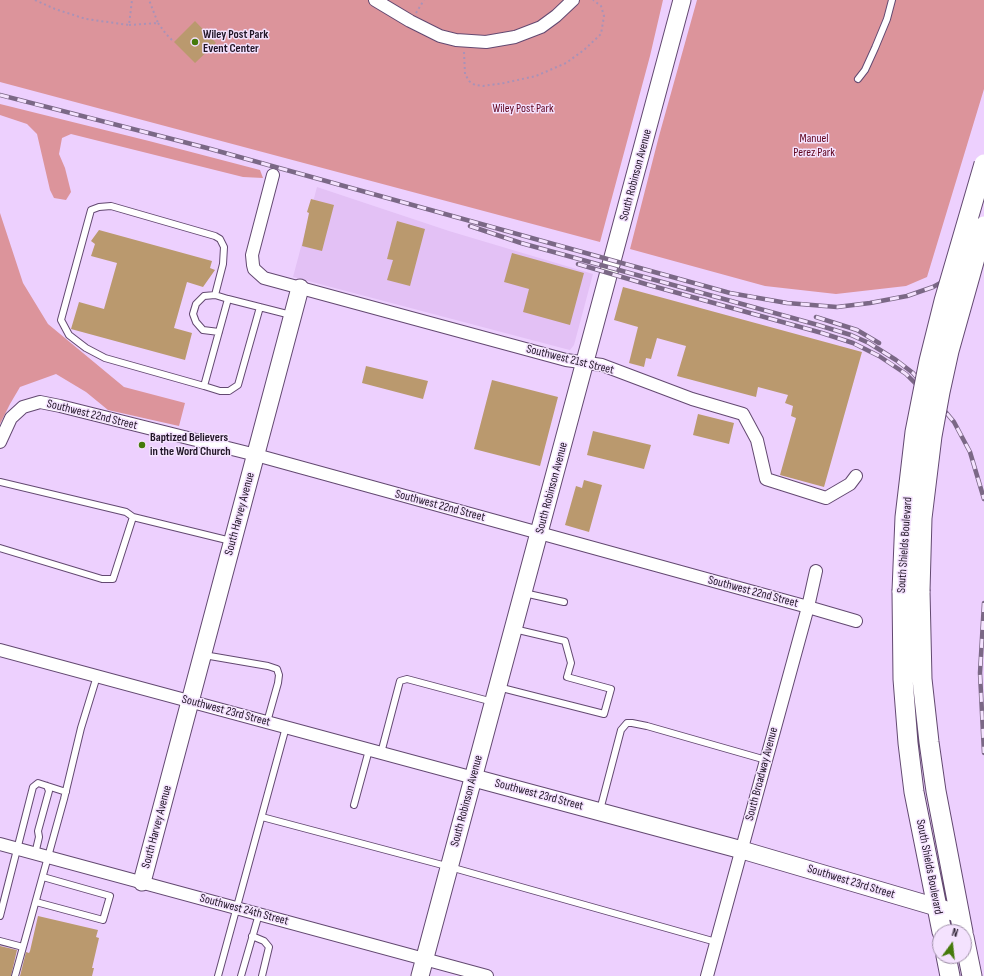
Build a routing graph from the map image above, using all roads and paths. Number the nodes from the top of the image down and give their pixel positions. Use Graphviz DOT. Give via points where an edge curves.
graph roads {
  1 [pos="36,0"];
  2 [pos="132,0"];
  3 [pos="149,0"];
  4 [pos="376,0"];
  5 [pos="573,0"];
  6 [pos="682,0"];
  7 [pos="892,0"];
  8 [pos="158,23"];
  9 [pos="129,25"];
  10 [pos="172,40"];
  11 [pos="858,79"];
  12 [pos="984,164"];
  13 [pos="273,175"];
  14 [pos="984,226"];
  15 [pos="300,288"];
  16 [pos="216,295"];
  17 [pos="228,299"];
  18 [pos="260,307"];
  19 [pos="292,316"];
  20 [pos="220,332"];
  21 [pos="586,363"];
  22 [pos="204,386"];
  23 [pos="0,442"];
  24 [pos="256,455"];
  25 [pos="856,476"];
  26 [pos="0,482"];
  27 [pos="133,517"];
  28 [pos="540,534"];
  29 [pos="233,541"];
  30 [pos="0,548"];
  31 [pos="816,571"];
  32 [pos="911,591"];
  33 [pos="524,593"];
  34 [pos="564,602"];
  35 [pos="808,607"];
  36 [pos="856,621"];
  37 [pos="514,629"];
  38 [pos="0,650"];
  39 [pos="202,655"];
  40 [pos="97,676"];
  41 [pos="496,695"];
  42 [pos="190,701"];
  43 [pos="267,722"];
  44 [pos="286,727"];
  45 [pos="375,751"];
  46 [pos="766,760"];
  47 [pos="474,778"];
  48 [pos="47,786"];
  49 [pos="66,792"];
  50 [pos="354,806"];
  51 [pos="600,811"];
  52 [pos="262,817"];
  53 [pos="0,844"];
  54 [pos="17,849"];
  55 [pos="742,850"];
  56 [pos="36,854"];
  57 [pos="48,857"];
  58 [pos="450,867"];
  59 [pos="42,877"];
  60 [pos="142,882"];
  61 [pos="36,902"];
  62 [pos="937,907"];
  63 [pos="238,908"];
  64 [pos="259,914"];
  65 [pos="0,916"];
  66 [pos="961,923"];
  67 [pos="940,924"];
  68 [pos="252,936"];
  69 [pos="0,941"];
  70 [pos="716,942"];
  71 [pos="23,947"];
  72 [pos="425,959"];
  73 [pos="948,964"];
  74 [pos="970,964"];
  75 [pos="15,976"];
  76 [pos="218,976"];
  77 [pos="241,976"];
  78 [pos="262,976"];
  79 [pos="420,976"];
  80 [pos="487,976"];
  81 [pos="707,976"];
  82 [pos="950,976"];
  83 [pos="972,976"];
  1 -- 9 [label="path" via="86,19"];
  2 -- 9 [label="path"];
  3 -- 8 [label="path"];
  4 -- 5 [label="street" via="440,36 486,42 515,37 541,27"];
  6 -- 21 [label="street, South Robinson Avenue"];
  7 -- 11 [label="lane" via="875,48"];
  8 -- 9 [label="path"];
  8 -- 10 [label="path"];
  12 -- 32 [label="main road, South Shields Boulevard, bridge" via="944,301 915,432 905,517"];
  13 -- 15 [label="street" via="253,249 252,265 264,278"];
  14 -- 32 [label="main road, South Shields Boulevard, bridge" via="948,351 935,422"];
  15 -- 19 [label="street, South Harvey Avenue"];
  15 -- 21 [label="street, Southwest 21st Street" via="566,360"];
  16 -- 17 [label="lane"];
  16 -- 20 [label="lane" via="204,296 196,304 193,314 203,330"];
  16 -- 22 [label="lane" via="223,264 224,247 220,239 111,206 91,210 62,320 69,336 105,358"];
  17 -- 18 [label="lane"];
  17 -- 20 [label="lane"];
  18 -- 19 [label="lane"];
  18 -- 22 [label="lane" via="238,385 229,391"];
  19 -- 24 [label="street, South Harvey Avenue"];
  20 -- 22 [label="lane"];
  21 -- 25 [label="street, Southwest 21st Street" via="602,365 692,399 743,414 757,440 766,479 826,498 850,484"];
  21 -- 28 [label="street, South Robinson Avenue"];
  23 -- 24 [label="street, Southwest 22nd Street" via="11,418 23,407 40,402"];
  24 -- 28 [label="street, Southwest 22nd Street"];
  24 -- 29 [label="street, South Harvey Avenue"];
  26 -- 27 [label="lane" via="126,512"];
  27 -- 29 [label="lane"];
  27 -- 30 [label="lane" via="113,579 102,579"];
  28 -- 33 [label="street, South Robinson Avenue"];
  28 -- 35 [label="street, Southwest 22nd Street"];
  29 -- 39 [label="street, South Harvey Avenue"];
  31 -- 35 [label="street, South Broadway Avenue"];
  32 -- 62 [label="main road, South Shields Boulevard" via="903,679 908,743 914,792"];
  32 -- 66 [label="main road, South Shields Boulevard" via="936,791"];
  33 -- 34 [label="lane"];
  33 -- 37 [label="street, South Robinson Avenue"];
  35 -- 36 [label="street, Southwest 22nd Street"];
  35 -- 46 [label="street, South Broadway Avenue"];
  37 -- 41 [label="street, South Robinson Avenue"];
  37 -- 41 [label="lane" via="565,641 571,663 567,678 611,689 604,714"];
  38 -- 40 [label="street, Southwest 23rd Street"];
  39 -- 42 [label="street, South Harvey Avenue"];
  39 -- 43 [label="lane" via="277,669 279,675"];
  40 -- 42 [label="street, Southwest 23rd Street"];
  40 -- 49 [label="lane" via="80,728"];
  41 -- 45 [label="lane" via="407,679 400,681"];
  41 -- 47 [label="street, South Robinson Avenue"];
  42 -- 43 [label="street, Southwest 23rd Street"];
  42 -- 60 [label="street, South Harvey Avenue"];
  43 -- 44 [label="street, Southwest 23rd Street"];
  44 -- 45 [label="street, Southwest 23rd Street"];
  44 -- 52 [label="lane"];
  45 -- 47 [label="street, Southwest 23rd Street"];
  45 -- 50 [label="lane"];
  46 -- 51 [label="lane" via="647,726 627,723 621,730"];
  46 -- 55 [label="street, South Broadway Avenue"];
  47 -- 51 [label="street, Southwest 23rd Street"];
  47 -- 58 [label="street, South Robinson Avenue"];
  48 -- 49 [label="lane"];
  48 -- 54 [label="lane" via="38,783 33,787"];
  48 -- 56 [label="lane" via="49,791 38,831"];
  49 -- 57 [label="lane"];
  51 -- 55 [label="street, Southwest 23rd Street"];
  52 -- 58 [label="lane"];
  52 -- 63 [label="lane"];
  53 -- 54 [label="street, Southwest 24th Street"];
  54 -- 56 [label="street, Southwest 24th Street"];
  54 -- 65 [label="lane"];
  55 -- 62 [label="street, Southwest 23rd Street"];
  55 -- 70 [label="street, South Broadway Avenue"];
  56 -- 57 [label="street, Southwest 24th Street"];
  57 -- 59 [label="lane"];
  57 -- 60 [label="street, Southwest 24th Street"];
  58 -- 70 [label="lane"];
  58 -- 72 [label="street, South Robinson Avenue"];
  59 -- 61 [label="lane"];
  59 -- 61 [label="lane" via="110,896 103,920"];
  60 -- 63 [label="street, Southwest 24th Street"];
  61 -- 71 [label="lane"];
  62 -- 66 [label="street, Southwest 23rd Street"];
  62 -- 67 [label="main road, South Shields Boulevard"];
  63 -- 64 [label="street, Southwest 24th Street"];
  63 -- 76 [label="lane"];
  64 -- 68 [label="lane"];
  64 -- 72 [label="street, Southwest 24th Street"];
  68 -- 77 [label="lane"];
  68 -- 78 [label="lane" via="264,941 269,947"];
  69 -- 71 [label="lane"];
  70 -- 81 [label="street, South Broadway Avenue"];
  71 -- 75 [label="lane"];
  72 -- 79 [label="street, South Robinson Avenue"];
  72 -- 80 [label="street, Southwest 24th Street"];
  73 -- 82 [label="main road"];
  74 -- 83 [label="main road"];
}
